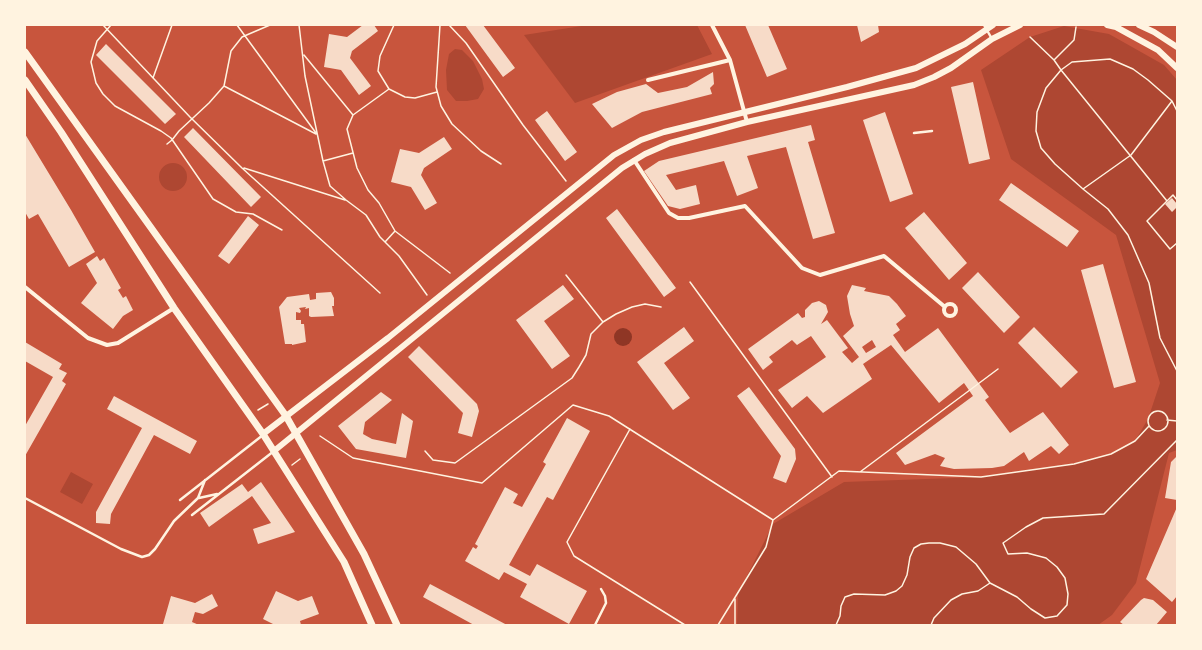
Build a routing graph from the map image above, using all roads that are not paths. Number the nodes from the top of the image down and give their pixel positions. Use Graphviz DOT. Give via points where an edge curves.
graph roads {
  1 [pos="712,25"];
  2 [pos="993,25"];
  3 [pos="1020,25"];
  4 [pos="1108,25"];
  5 [pos="1139,25"];
  6 [pos="985,27"];
  7 [pos="992,39"];
  8 [pos="1177,47"];
  9 [pos="25,52"];
  10 [pos="730,60"];
  11 [pos="1177,68"];
  12 [pos="25,80"];
  13 [pos="648,80"];
  14 [pos="745,112"];
  15 [pos="747,122"];
  16 [pos="932,131"];
  17 [pos="914,133"];
  18 [pos="634,160"];
  19 [pos="25,287"];
  20 [pos="174,308"];
  21 [pos="945,308"];
  22 [pos="286,416"];
  23 [pos="263,434"];
  24 [pos="296,434"];
  25 [pos="274,451"];
  26 [pos="205,480"];
  27 [pos="218,494"];
  28 [pos="25,498"];
  29 [pos="198,498"];
  30 [pos="180,500"];
  31 [pos="192,515"];
  32 [pos="601,589"];
  33 [pos="372,625"];
  34 [pos="397,625"];
  35 [pos="595,625"];
  1 -- 10 [label="street"];
  2 -- 6 [label="street"];
  3 -- 7 [label="street"];
  4 -- 11 [label="street" via="1158,50"];
  5 -- 8 [label="street"];
  6 -- 7 [label="lane"];
  6 -- 14 [label="street" via="965,44 916,68"];
  7 -- 15 [label="street" via="951,68 914,85"];
  9 -- 22 [label="main road"];
  10 -- 13 [label="street"];
  10 -- 14 [label="street"];
  12 -- 20 [label="main road"];
  14 -- 15 [label="street"];
  14 -- 22 [label="street" via="664,132 641,140 614,155 388,338"];
  15 -- 18 [label="street" via="670,143"];
  16 -- 17 [label="lane"];
  18 -- 21 [label="street" via="669,213 678,218 744,206 802,268 820,275 884,256"];
  18 -- 24 [label="street" via="491,273"];
  19 -- 20 [label="street" via="88,338 107,345 118,343"];
  20 -- 23 [label="main road"];
  22 -- 23 [label="street"];
  22 -- 24 [label="main road"];
  23 -- 25 [label="main road"];
  23 -- 26 [label="lane"];
  24 -- 25 [label="street"];
  24 -- 34 [label="main road" via="364,554"];
  25 -- 27 [label="lane"];
  25 -- 33 [label="main road" via="344,562"];
  26 -- 29 [label="lane"];
  26 -- 30 [label="lane"];
  27 -- 29 [label="lane"];
  27 -- 31 [label="lane"];
  28 -- 29 [label="lane" via="121,549 142,557 155,549 174,521"];
  32 -- 35 [label="lane" via="606,603"];
}
